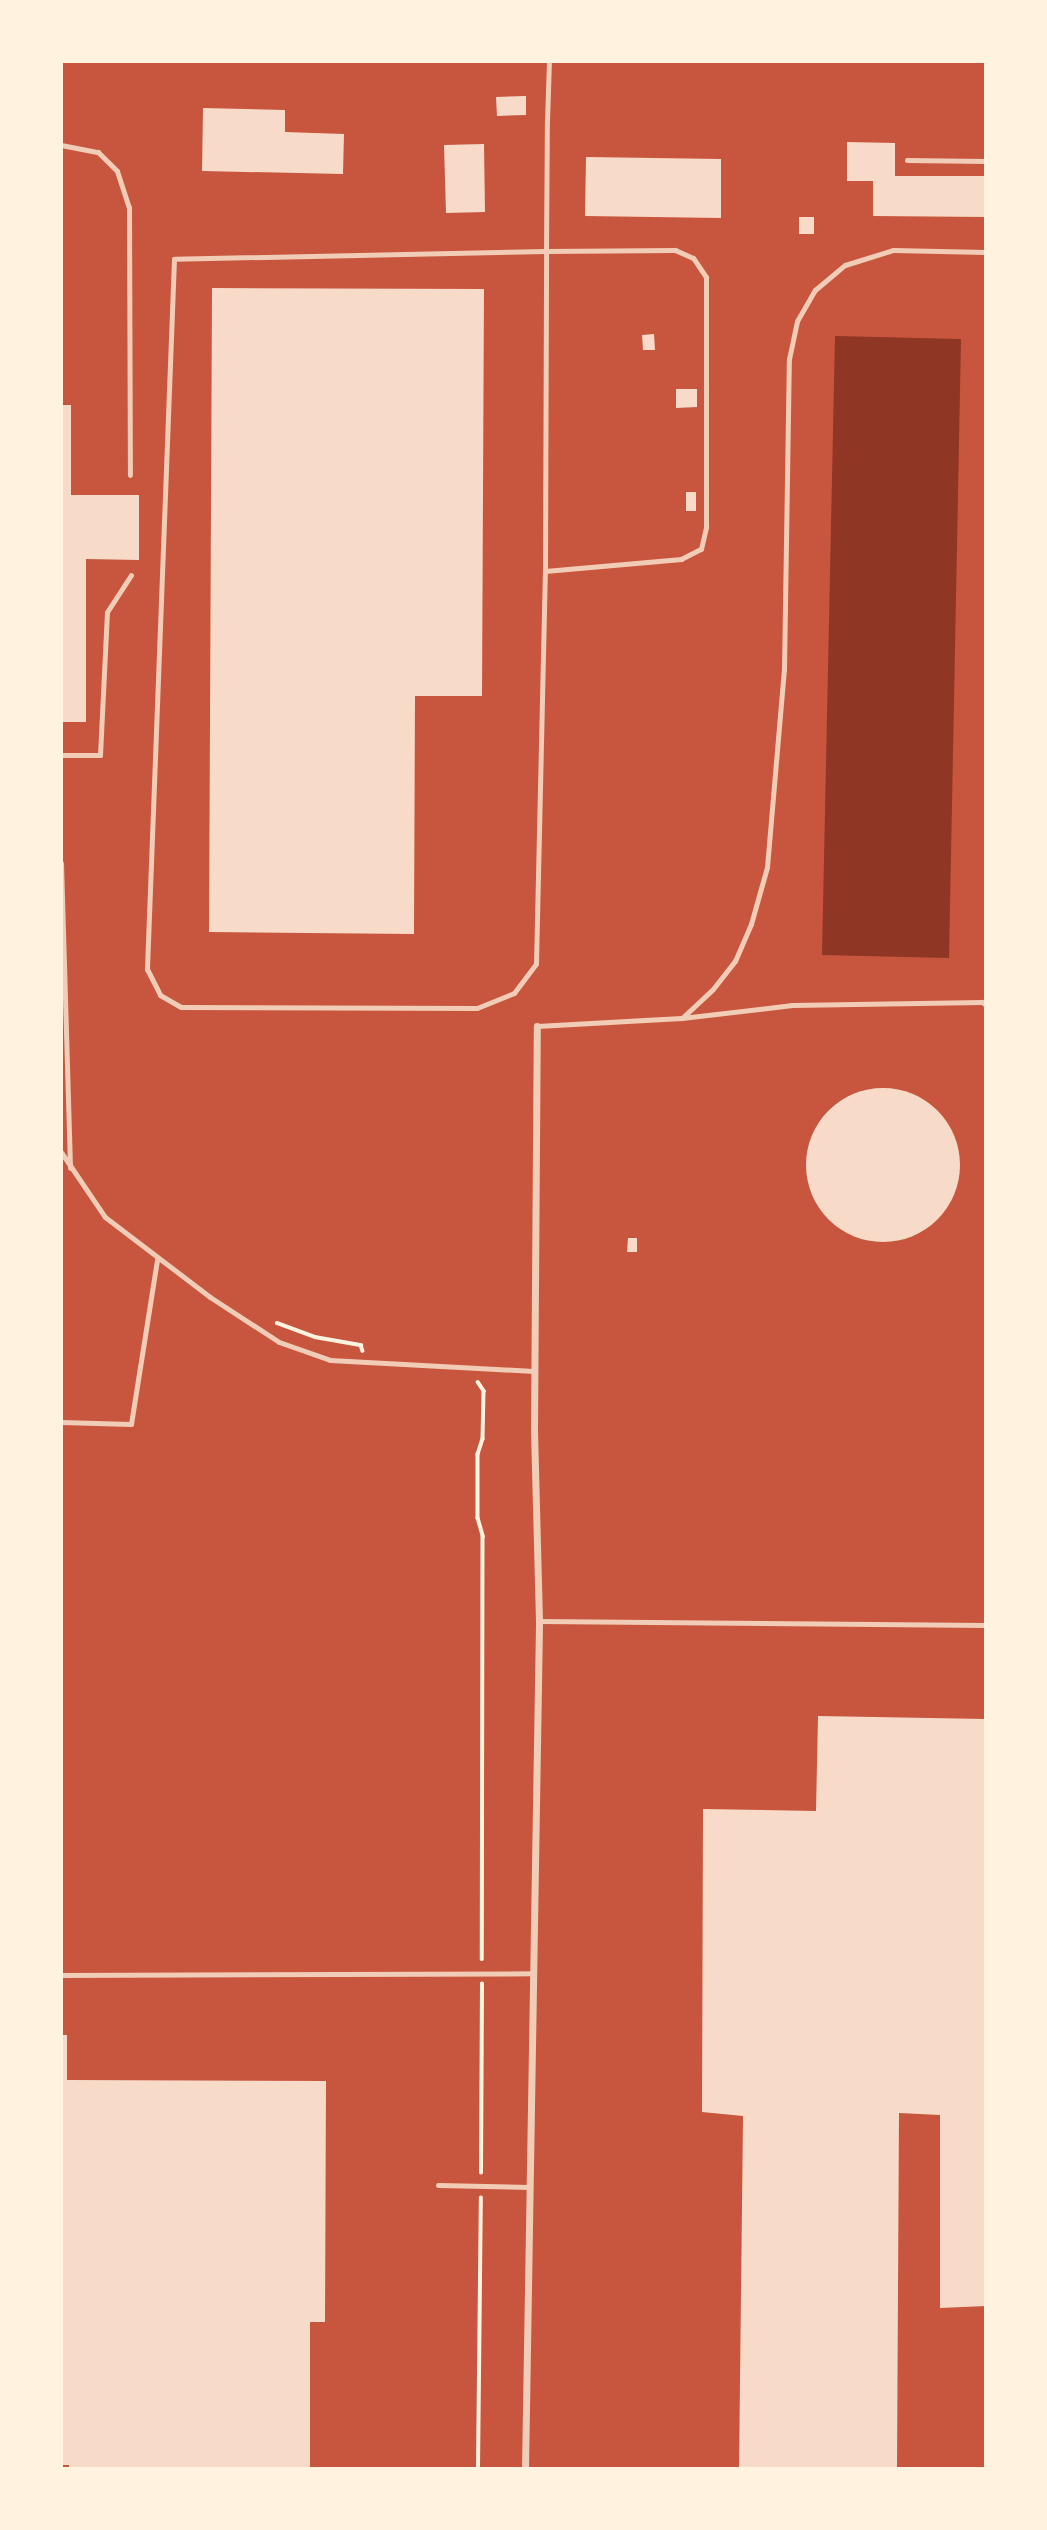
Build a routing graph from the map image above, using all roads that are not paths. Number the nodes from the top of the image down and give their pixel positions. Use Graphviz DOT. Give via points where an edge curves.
graph roads {
  1 [pos="548,61"];
  2 [pos="61,145"];
  3 [pos="907,160"];
  4 [pos="986,160"];
  5 [pos="546,250"];
  6 [pos="986,252"];
  7 [pos="130,475"];
  8 [pos="545,571"];
  9 [pos="131,575"];
  10 [pos="61,755"];
  11 [pos="61,863"];
  12 [pos="63,1003"];
  13 [pos="986,1004"];
  14 [pos="682,1018"];
  15 [pos="537,1026"];
  16 [pos="61,1152"];
  17 [pos="70,1169"];
  18 [pos="156,1259"];
  19 [pos="534,1371"];
  20 [pos="61,1422"];
  21 [pos="539,1621"];
  22 [pos="986,1625"];
  23 [pos="533,1973"];
  24 [pos="61,1975"];
  25 [pos="438,2185"];
  26 [pos="529,2187"];
  27 [pos="525,2469"];
  1 -- 5 [label="lane"];
  2 -- 7 [label="lane" via="98,152 117,171 129,207"];
  3 -- 4 [label="lane"];
  5 -- 8 [label="lane"];
  5 -- 8 [label="lane" via="675,250 693,258 706,277 706,527 701,550 681,559"];
  5 -- 8 [label="lane" via="174,259 147,969 160,995 181,1007 477,1008 514,993 536,964"];
  6 -- 14 [label="lane" via="893,250 845,265 815,290 797,321 789,359 784,670 767,867 735,961"];
  9 -- 10 [label="lane" via="107,612 100,755"];
  11 -- 12 [label="lane"];
  12 -- 17 [label="lane"];
  13 -- 14 [label="lane" via="792,1005"];
  14 -- 15 [label="lane"];
  15 -- 19 [label="street"];
  16 -- 17 [label="lane"];
  17 -- 18 [label="lane" via="105,1217"];
  18 -- 19 [label="lane" via="279,1342 330,1360"];
  18 -- 20 [label="lane" via="131,1424"];
  19 -- 21 [label="street"];
  21 -- 22 [label="lane"];
  21 -- 23 [label="street"];
  23 -- 24 [label="lane"];
  23 -- 26 [label="street"];
  25 -- 26 [label="lane"];
  26 -- 27 [label="street"];
}
